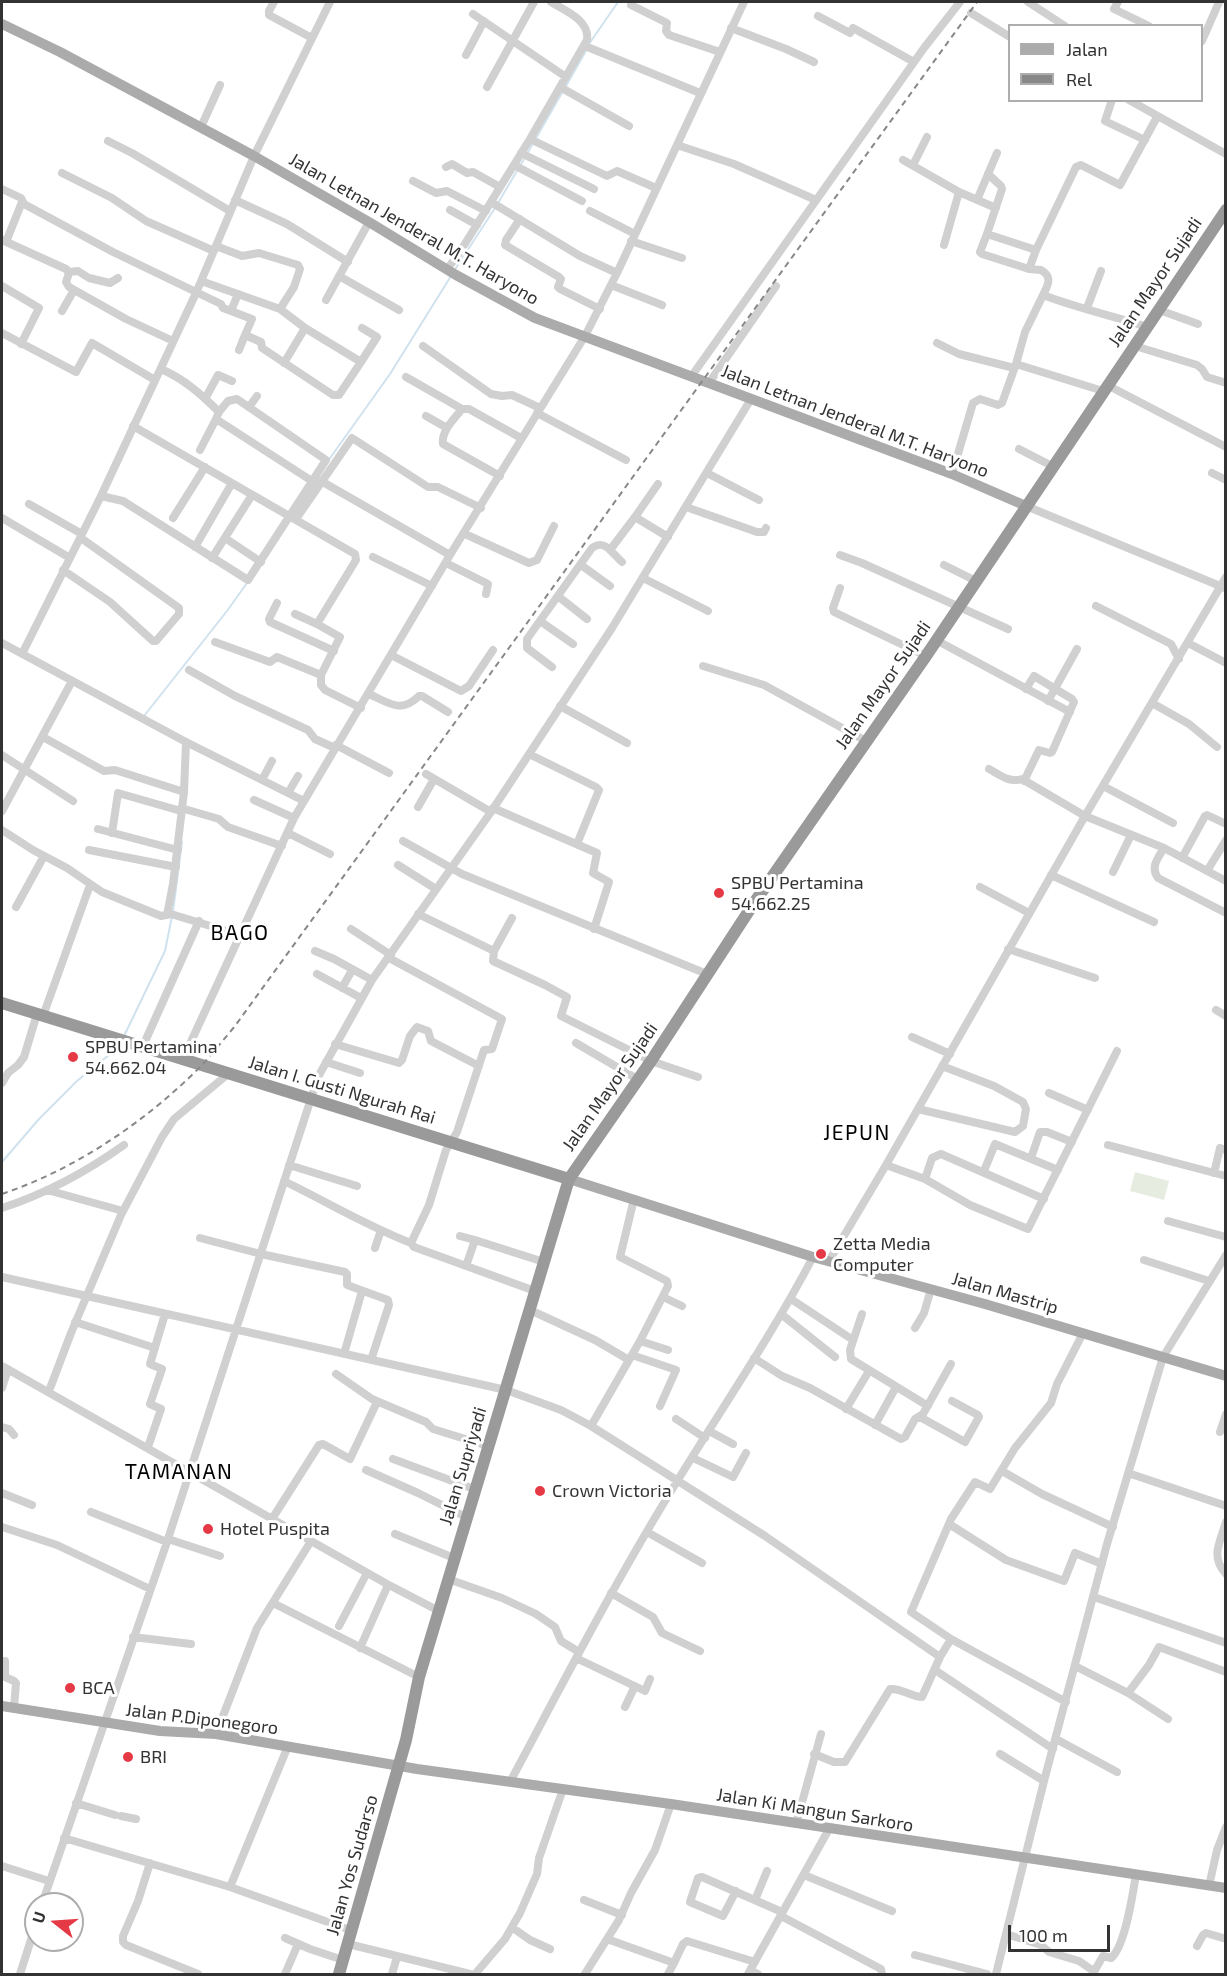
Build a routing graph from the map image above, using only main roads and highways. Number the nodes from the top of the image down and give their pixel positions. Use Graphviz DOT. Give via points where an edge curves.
graph roads {
  1 [pos="2,24"];
  2 [pos="1226,210"];
  3 [pos="1026,506"];
  4 [pos="2,1003"];
  5 [pos="569,1179"];
  6 [pos="1226,1376"];
  7 [pos="2,1706"];
  8 [pos="399,1765"];
  9 [pos="1226,1888"];
  10 [pos="339,1974"];
  1 -- 3 [label="main road, Jalan Letnan Jenderal M.T. Haryono" via="254,156 535,318 952,474"];
  2 -- 3 [label="highway, Jalan Mayor Sujadi"];
  3 -- 5 [label="highway, Jalan Mayor Sujadi"];
  4 -- 5 [label="highway, Jalan I. Gusti Ngurah Rai"];
  5 -- 6 [label="main road, Jalan Mastrip" via="813,1257"];
  5 -- 8 [label="highway, Jalan Supriyadi" via="418,1677"];
  7 -- 8 [label="main road, Jalan P.Diponegoro" via="160,1731 216,1734"];
  8 -- 9 [label="main road, Jalan Ki Mangun Sarkoro"];
  8 -- 10 [label="highway, Jalan Yos Sudarso"];
}
